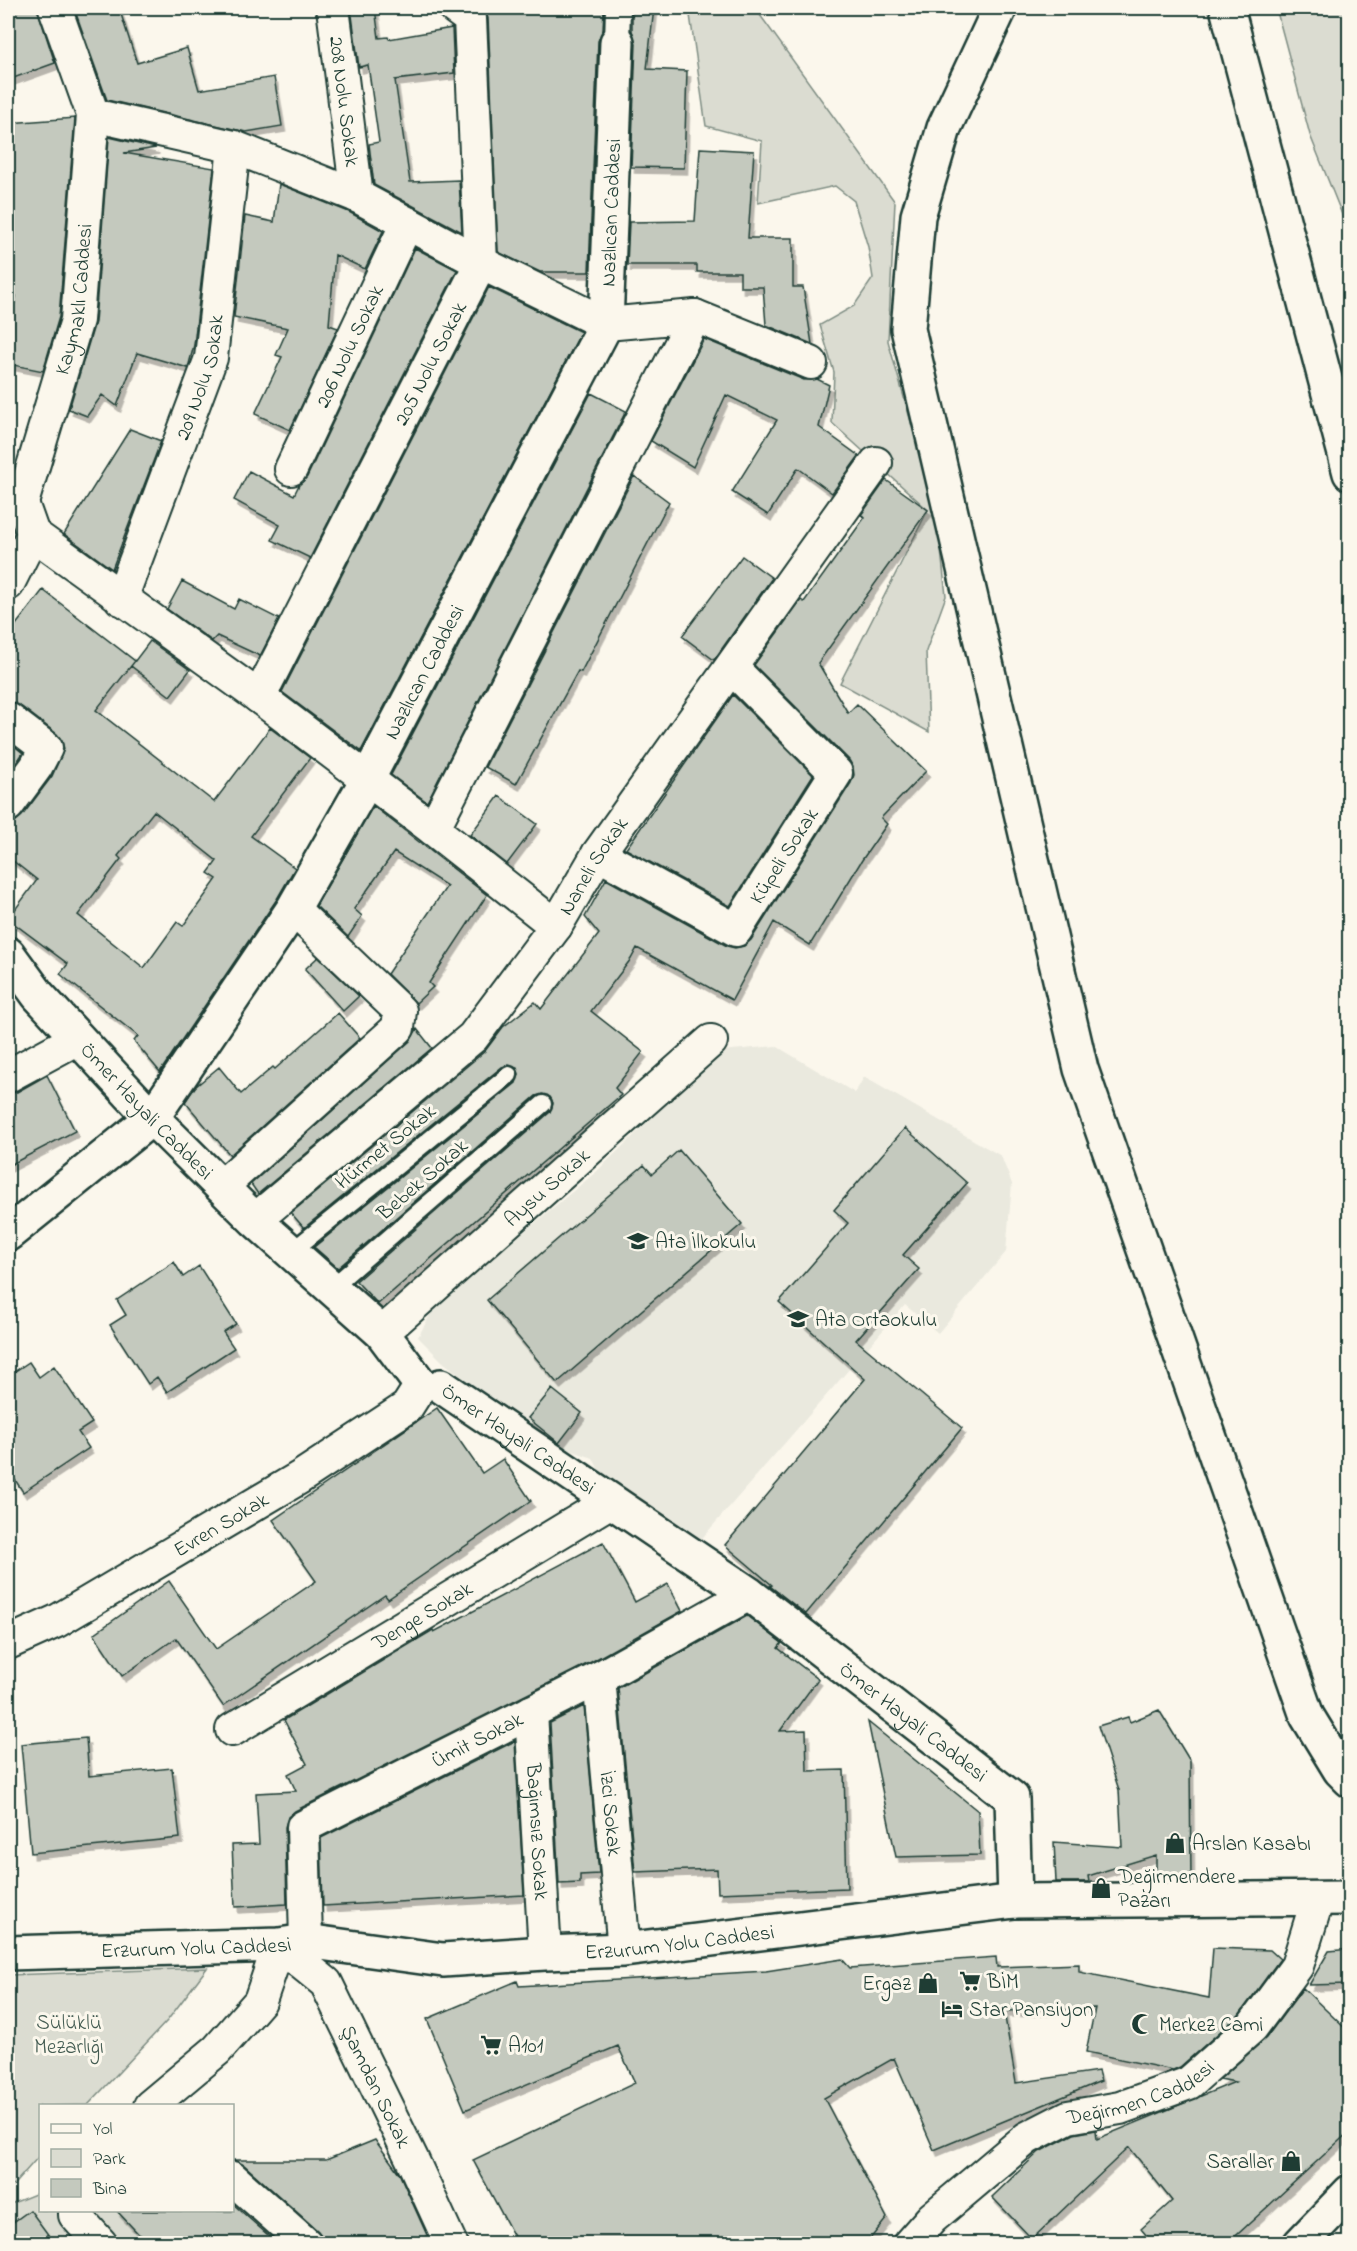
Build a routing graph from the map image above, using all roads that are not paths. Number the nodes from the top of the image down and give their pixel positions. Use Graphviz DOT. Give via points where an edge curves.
graph roads {
  1 [pos="55,8"];
  2 [pos="333,8"];
  3 [pos="455,8"];
  4 [pos="618,8"];
  5 [pos="1000,8"];
  6 [pos="1227,8"];
  7 [pos="617,42"];
  8 [pos="93,115"];
  9 [pos="234,147"];
  10 [pos="357,196"];
  11 [pos="407,223"];
  12 [pos="482,263"];
  13 [pos="695,316"];
  14 [pos="606,324"];
  15 [pos="811,363"];
  16 [pos="876,463"];
  17 [pos="291,469"];
  18 [pos="1350,473"];
  19 [pos="15,498"];
  20 [pos="33,534"];
  21 [pos="8,584"];
  22 [pos="122,599"];
  23 [pos="732,668"];
  24 [pos="259,697"];
  25 [pos="8,719"];
  26 [pos="367,780"];
  27 [pos="8,805"];
  28 [pos="433,829"];
  29 [pos="598,854"];
  30 [pos="293,909"];
  31 [pos="556,926"];
  32 [pos="8,954"];
  33 [pos="78,1038"];
  34 [pos="711,1041"];
  35 [pos="509,1075"];
  36 [pos="8,1076"];
  37 [pos="543,1104"];
  38 [pos="152,1118"];
  39 [pos="221,1187"];
  40 [pos="255,1220"];
  41 [pos="8,1234"];
  42 [pos="291,1252"];
  43 [pos="331,1288"];
  44 [pos="382,1333"];
  45 [pos="431,1386"];
  46 [pos="611,1501"];
  47 [pos="749,1594"];
  48 [pos="8,1643"];
  49 [pos="598,1678"];
  50 [pos="531,1712"];
  51 [pos="232,1730"];
  52 [pos="1350,1780"];
  53 [pos="1334,1898"];
  54 [pos="1015,1901"];
  55 [pos="293,1943"];
  56 [pos="624,1950"];
  57 [pos="8,1953"];
  58 [pos="545,1953"];
  59 [pos="152,2104"];
  60 [pos="234,2180"];
  61 [pos="1350,2192"];
  62 [pos="75,2212"];
  63 [pos="100,2244"];
  64 [pos="306,2244"];
  65 [pos="451,2244"];
  66 [pos="909,2244"];
  67 [pos="1300,2244"];
  1 -- 8 [label="street, Kaymaklı Caddesi"];
  2 -- 10 [label="street, 208 Nolu Sokak"];
  3 -- 12 [label="street" via="470,19"];
  4 -- 7 [label="street, Nazlıcan Caddesi"];
  5 -- 52 [label="street" via="944,128 918,216 908,328 1081,1070 1307,1716"];
  6 -- 18 [label="street"];
  7 -- 14 [label="street, Nazlıcan Caddesi"];
  8 -- 9 [label="street"];
  8 -- 19 [label="street, Kaymaklı Caddesi" via="77,320"];
  9 -- 10 [label="street"];
  9 -- 22 [label="street, 209 Nolu Sokak" via="211,358"];
  10 -- 11 [label="street"];
  11 -- 12 [label="street"];
  11 -- 17 [label="street, 206 Nolu Sokak"];
  12 -- 14 [label="street"];
  12 -- 24 [label="street, 205 Nolu Sokak"];
  13 -- 14 [label="street"];
  13 -- 15 [label="street"];
  13 -- 28 [label="street"];
  14 -- 26 [label="street, Nazlıcan Caddesi"];
  16 -- 23 [label="street, Naneli Sokak"];
  19 -- 20 [label="street, Kaymaklı Caddesi"];
  20 -- 21 [label="street"];
  20 -- 22 [label="street"];
  22 -- 24 [label="street"];
  23 -- 29 [label="street, Naneli Sokak"];
  23 -- 29 [label="street, Küpeli Sokak" via="836,774 736,930"];
  24 -- 26 [label="street"];
  25 -- 27 [label="street" via="46,748"];
  26 -- 28 [label="street"];
  26 -- 30 [label="street, Nazlıcan Caddesi"];
  28 -- 31 [label="street"];
  29 -- 31 [label="street, Naneli Sokak"];
  30 -- 38 [label="street, Nazlıcan Caddesi"];
  30 -- 39 [label="street" via="400,1011 399,1028"];
  31 -- 40 [label="street, Naneli Sokak" via="473,1037"];
  32 -- 33 [label="street, Ömer Hayali Caddesi" via="38,995"];
  33 -- 36 [label="street"];
  33 -- 38 [label="street, Ömer Hayali Caddesi"];
  34 -- 44 [label="street, Aysu Sokak"];
  35 -- 42 [label="lane, Hürmet Sokak"];
  37 -- 43 [label="lane, Bebek Sokak"];
  38 -- 39 [label="street, Ömer Hayali Caddesi"];
  38 -- 41 [label="street, Nazlıcan Caddesi"];
  39 -- 40 [label="street, Ömer Hayali Caddesi"];
  40 -- 42 [label="street, Ömer Hayali Caddesi"];
  42 -- 43 [label="street, Ömer Hayali Caddesi"];
  43 -- 44 [label="street, Ömer Hayali Caddesi"];
  44 -- 45 [label="street, Ömer Hayali Caddesi"];
  45 -- 46 [label="street, Ömer Hayali Caddesi"];
  45 -- 48 [label="street, Evren Sokak" via="300,1478 57,1621"];
  46 -- 47 [label="street, Ömer Hayali Caddesi"];
  46 -- 51 [label="street, Denge Sokak"];
  47 -- 49 [label="street, Ümit Sokak"];
  47 -- 54 [label="street, Ömer Hayali Caddesi" via="1012,1798"];
  49 -- 50 [label="street, Ümit Sokak"];
  49 -- 56 [label="street, İzci Sokak"];
  50 -- 55 [label="street, Ümit Sokak" via="303,1827"];
  50 -- 58 [label="street, Bağımsız Sokak"];
  53 -- 54 [label="street, Erzurum Yolu Caddesi"];
  53 -- 66 [label="street, Değirmen Caddesi" via="1297,1966 1252,2026 1189,2083 1120,2108 1068,2118 1027,2138 932,2218"];
  54 -- 56 [label="street, Erzurum Yolu Caddesi"];
  55 -- 57 [label="street, Erzurum Yolu Caddesi"];
  55 -- 58 [label="street, Erzurum Yolu Caddesi" via="443,1960"];
  55 -- 59 [label="street" via="260,2001 217,2050"];
  55 -- 65 [label="street, Şamdan Sokak" via="326,1983"];
  56 -- 58 [label="street, Erzurum Yolu Caddesi"];
  60 -- 64 [label="street"];
  61 -- 67 [label="street"];
  62 -- 63 [label="street"];
}
